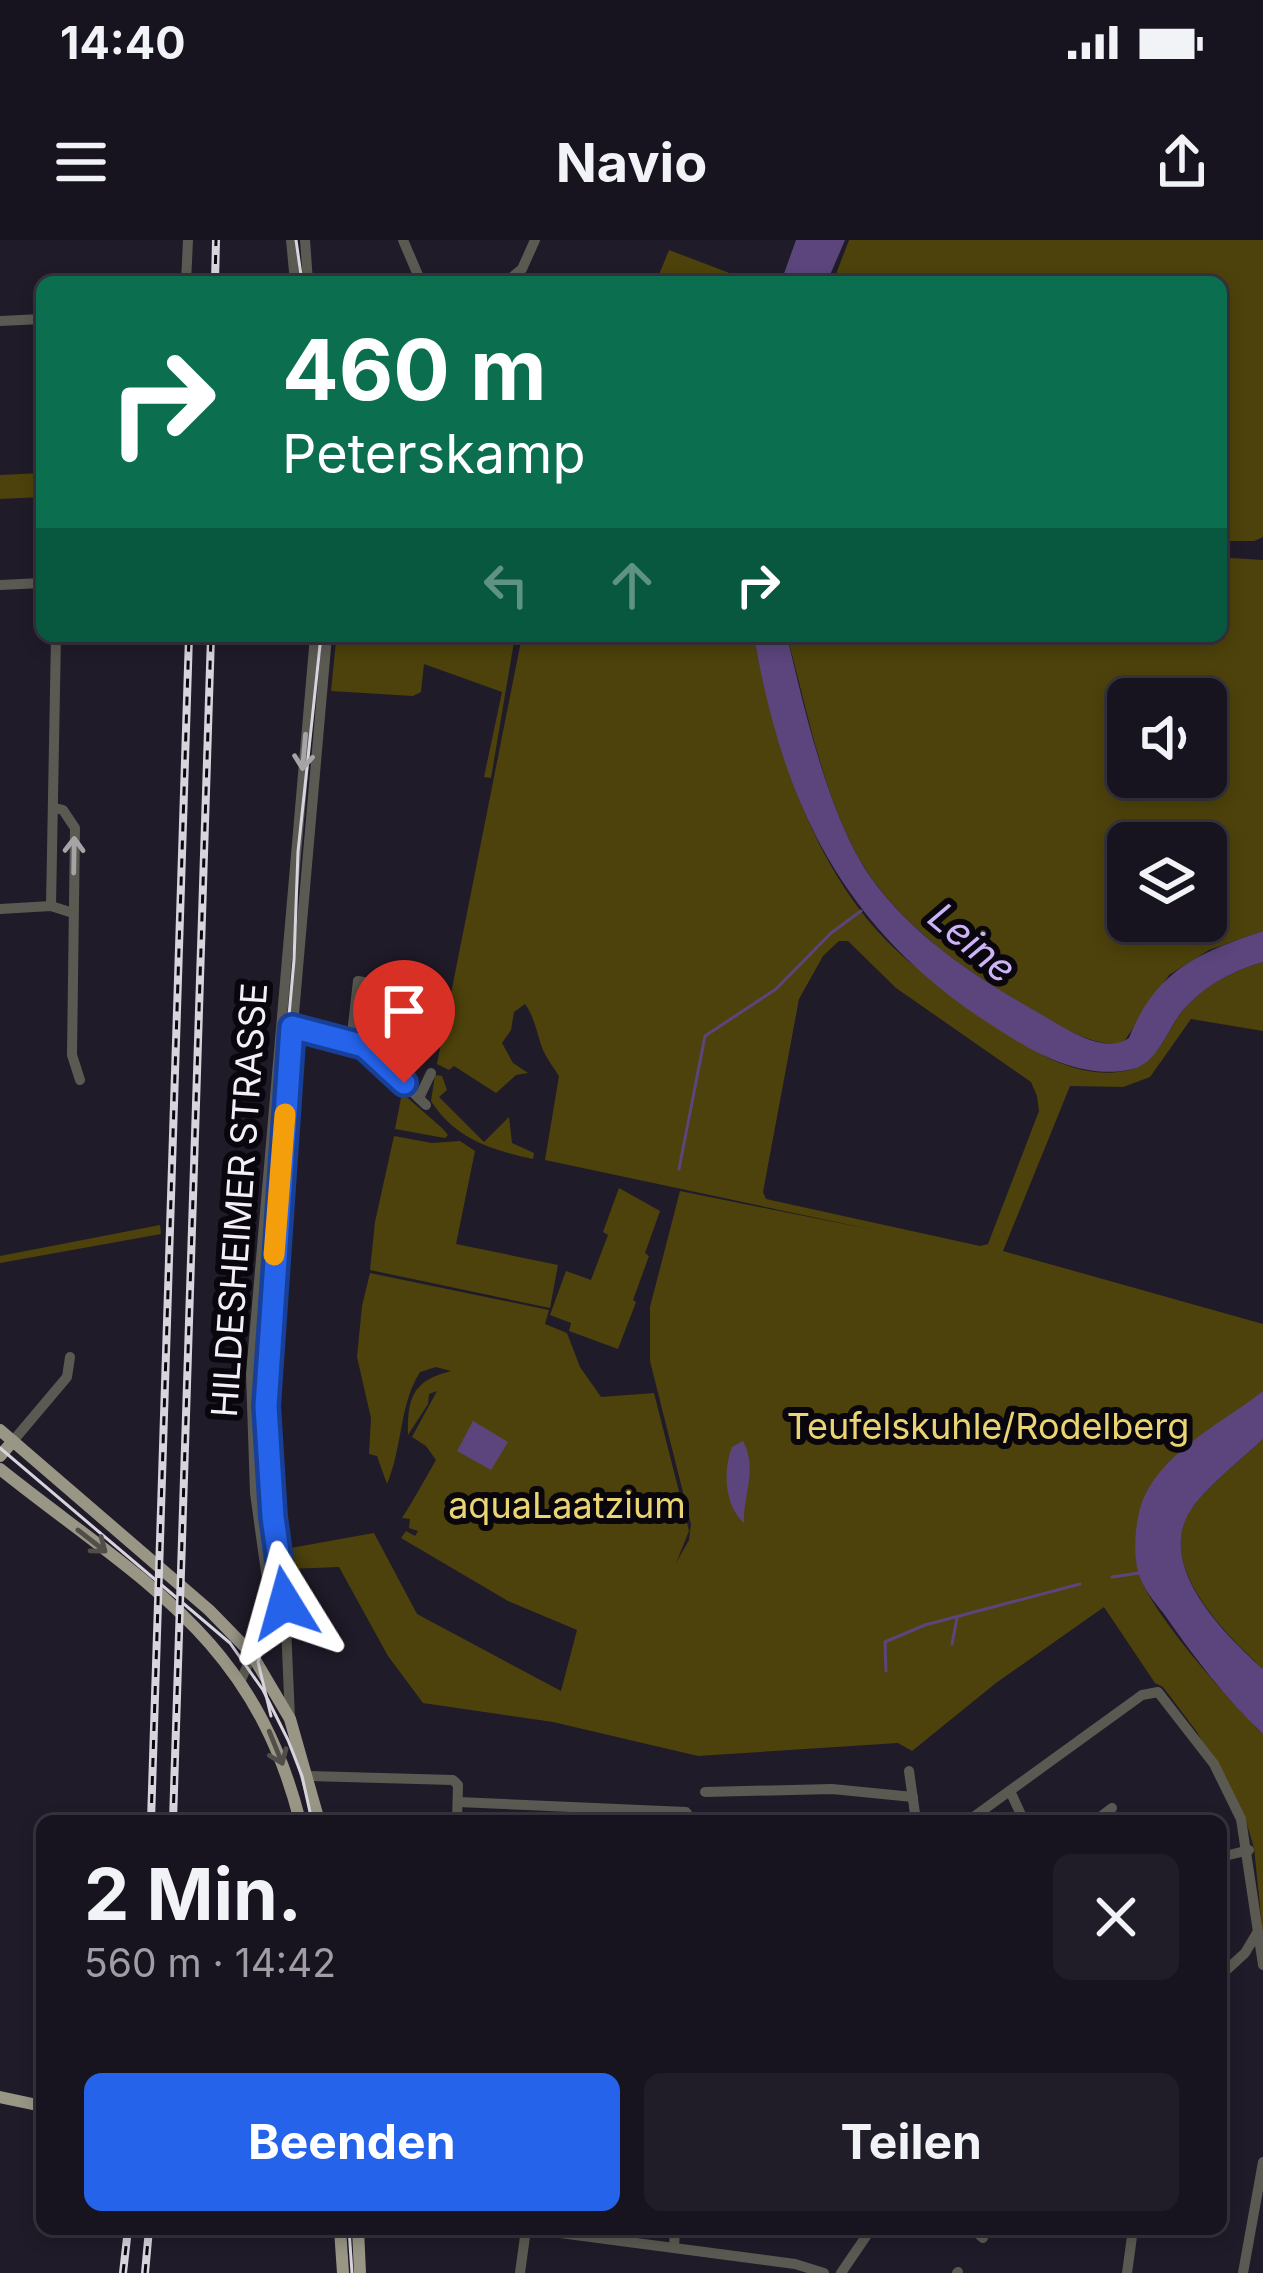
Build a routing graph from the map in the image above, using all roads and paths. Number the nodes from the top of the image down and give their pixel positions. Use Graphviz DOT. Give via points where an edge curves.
graph roads {
  1 [pos="188,240"];
  2 [pos="291,240"];
  3 [pos="305,240"];
  4 [pos="403,240"];
  5 [pos="535,240"];
  6 [pos="186,276"];
  7 [pos="294,276"];
  8 [pos="308,276"];
  9 [pos="418,276"];
  10 [pos="513,276"];
  11 [pos="36,319"];
  12 [pos="0,321"];
  13 [pos="36,583"];
  14 [pos="0,585"];
  15 [pos="56,642"];
  16 [pos="315,642"];
  17 [pos="326,642"];
  18 [pos="55,808"];
  19 [pos="51,907"];
  20 [pos="0,908"];
  21 [pos="74,913"];
  22 [pos="413,992"];
  23 [pos="287,1027"];
  24 [pos="351,1042"];
  25 [pos="431,1073"];
  26 [pos="80,1080"];
  27 [pos="70,1357"];
  28 [pos="0,1430"];
  29 [pos="13,1441"];
  30 [pos="0,1456"];
  31 [pos="0,1469"];
  32 [pos="251,1653"];
  33 [pos="241,1680"];
  34 [pos="290,1719"];
  35 [pos="909,1772"];
  36 [pos="309,1776"];
  37 [pos="1010,1791"];
  38 [pos="705,1792"];
  39 [pos="913,1797"];
  40 [pos="458,1802"];
  41 [pos="1112,1808"];
  42 [pos="298,1815"];
  43 [pos="318,1815"];
  44 [pos="457,1815"];
  45 [pos="673,1815"];
  46 [pos="915,1815"];
  47 [pos="976,1815"];
  48 [pos="1021,1815"];
  49 [pos="1103,1815"];
  50 [pos="1249,1850"];
  51 [pos="1227,1856"];
  52 [pos="1259,1930"];
  53 [pos="1263,1964"];
  54 [pos="1227,1970"];
  55 [pos="0,2097"];
  56 [pos="36,2105"];
  57 [pos="1263,2162"];
  58 [pos="340,2235"];
  59 [pos="358,2235"];
  60 [pos="527,2235"];
  61 [pos="574,2235"];
  62 [pos="674,2235"];
  63 [pos="867,2235"];
  64 [pos="1132,2235"];
  65 [pos="674,2248"];
  66 [pos="343,2273"];
  67 [pos="360,2273"];
  68 [pos="520,2273"];
  69 [pos="824,2273"];
  70 [pos="841,2273"];
  71 [pos="1127,2273"];
  72 [pos="1243,2273"];
  1 -- 6 [label="street"];
  2 -- 7 [label="street"];
  3 -- 8 [label="street"];
  4 -- 9 [label="street"];
  5 -- 10 [label="street"];
  11 -- 12 [label="street"];
  13 -- 14 [label="street"];
  15 -- 18 [label="street"];
  16 -- 23 [label="street, HILDESHEIMER STRASSE, one-way"];
  17 -- 23 [label="street, HILDESHEIMER STRASSE"];
  18 -- 19 [label="street"];
  21 -- 18 [label="street, one-way" via="75,828"];
  19 -- 20 [label="street"];
  19 -- 21 [label="street"];
  21 -- 26 [label="street" via="73,1055"];
  22 -- 24 [label="street" via="358,981"];
  23 -- 24 [label="street"];
  23 -- 32 [label="street, HILDESHEIMER STRASSE" via="251,1374 255,1501 269,1601"];
  23 -- 34 [label="street, HILDESHEIMER STRASSE" via="266,1406"];
  24 -- 25 [label="street" via="423,1101"];
  27 -- 29 [label="street" via="67,1377"];
  28 -- 29 [label="main road"];
  29 -- 30 [label="main road"];
  29 -- 32 [label="main road"];
  31 -- 33 [label="main road, one-way" via="195,1625"];
  32 -- 33 [label="street, HILDESHEIMER STRASSE"];
  32 -- 34 [label="main road"];
  33 -- 42 [label="main road, one-way" via="276,1745"];
  34 -- 36 [label="main road, HILDESHEIMER STRASSE"];
  35 -- 39 [label="street"];
  36 -- 40 [label="street" via="453,1780"];
  36 -- 43 [label="main road, HILDESHEIMER STRASSE"];
  37 -- 47 [label="street"];
  37 -- 48 [label="street"];
  37 -- 50 [label="street" via="1142,1695 1158,1692 1214,1764"];
  38 -- 39 [label="street" via="832,1789"];
  39 -- 46 [label="street"];
  40 -- 44 [label="street"];
  40 -- 45 [label="street"];
  41 -- 49 [label="street"];
  50 -- 51 [label="street"];
  50 -- 52 [label="street"];
  52 -- 53 [label="street"];
  52 -- 54 [label="street"];
  55 -- 56 [label="main road"];
  57 -- 72 [label="street"];
  58 -- 66 [label="main road"];
  59 -- 67 [label="main road"];
  60 -- 68 [label="street"];
  61 -- 65 [label="street"];
  62 -- 65 [label="street"];
  63 -- 70 [label="street"];
  64 -- 71 [label="street"];
  65 -- 69 [label="street"];
}
